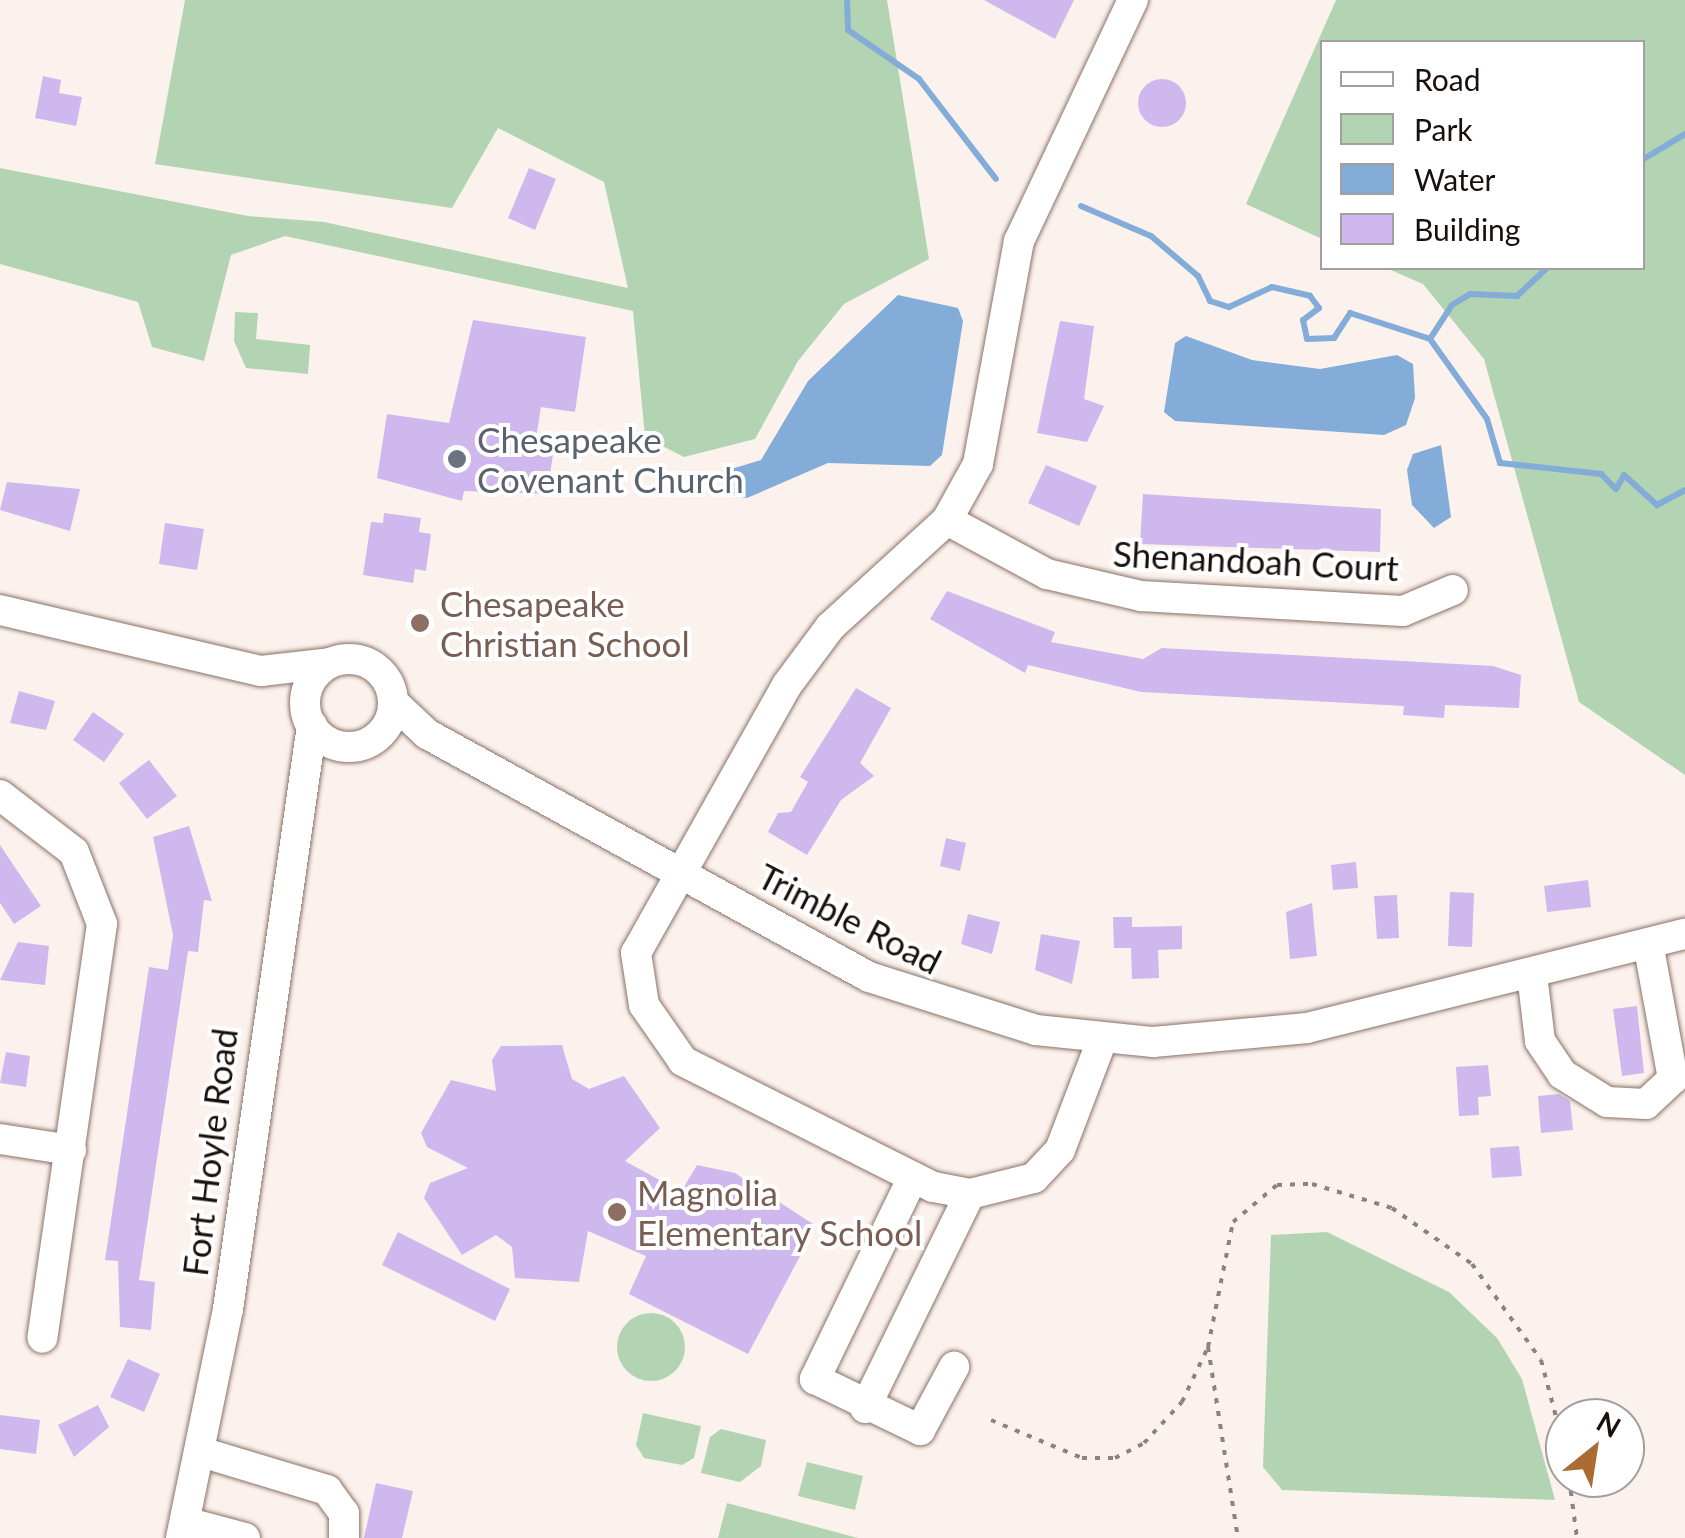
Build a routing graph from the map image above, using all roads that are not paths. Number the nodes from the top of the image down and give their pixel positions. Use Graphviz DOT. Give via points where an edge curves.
graph roads {
  1 [pos="1133,0"];
  2 [pos="948,520"];
  3 [pos="1453,590"];
  4 [pos="0,610"];
  5 [pos="330,663"];
  6 [pos="261,670"];
  7 [pos="394,702"];
  8 [pos="309,719"];
  9 [pos="427,734"];
  10 [pos="361,742"];
  11 [pos="310,774"];
  12 [pos="0,795"];
  13 [pos="675,869"];
  14 [pos="1685,934"];
  15 [pos="1648,943"];
  16 [pos="1532,974"];
  17 [pos="1102,1040"];
  18 [pos="0,1139"];
  19 [pos="70,1150"];
  20 [pos="914,1177"];
  21 [pos="970,1194"];
  22 [pos="42,1338"];
  23 [pos="954,1367"];
  24 [pos="865,1408"];
  25 [pos="201,1452"];
  26 [pos="183,1530"];
  27 [pos="245,1538"];
  28 [pos="344,1538"];
  1 -- 2 [label="street" via="1019,242 978,464"];
  2 -- 3 [label="street, Shenandoah Court" via="1047,574 1142,596 1403,611"];
  2 -- 13 [label="street" via="830,627"];
  4 -- 6 [label="street"];
  5 -- 6 [label="street"];
  5 -- 7 [label="street" via="372,665"];
  5 -- 8 [label="street" via="310,684"];
  6 -- 8 [label="street"];
  7 -- 9 [label="street, Trimble Road"];
  7 -- 10 [label="street"];
  8 -- 10 [label="street"];
  8 -- 11 [label="street, Fort Hoyle Road"];
  9 -- 10 [label="street"];
  9 -- 13 [label="street, Trimble Road"];
  10 -- 11 [label="street"];
  11 -- 25 [label="street, Fort Hoyle Road" via="283,881"];
  12 -- 19 [label="street" via="64,839 99,907"];
  13 -- 17 [label="street, Trimble Road" via="869,977 939,1005"];
  13 -- 20 [label="street" via="636,953 658,1037 683,1062"];
  14 -- 15 [label="street, Trimble Road"];
  15 -- 16 [label="street, Trimble Road"];
  15 -- 16 [label="street" via="1673,1079 1646,1104 1607,1102 1562,1074 1540,1041"];
  16 -- 17 [label="street, Trimble Road" via="1307,1028 1203,1042"];
  17 -- 21 [label="street" via="1060,1150 1034,1178"];
  18 -- 19 [label="street"];
  19 -- 22 [label="street"];
  20 -- 21 [label="street"];
  20 -- 24 [label="street" via="820,1355 816,1379"];
  21 -- 24 [label="street"];
  23 -- 24 [label="street" via="920,1430"];
  25 -- 26 [label="street, Fort Hoyle Road"];
  25 -- 28 [label="street" via="327,1490 344,1512"];
  26 -- 27 [label="street"];
}
